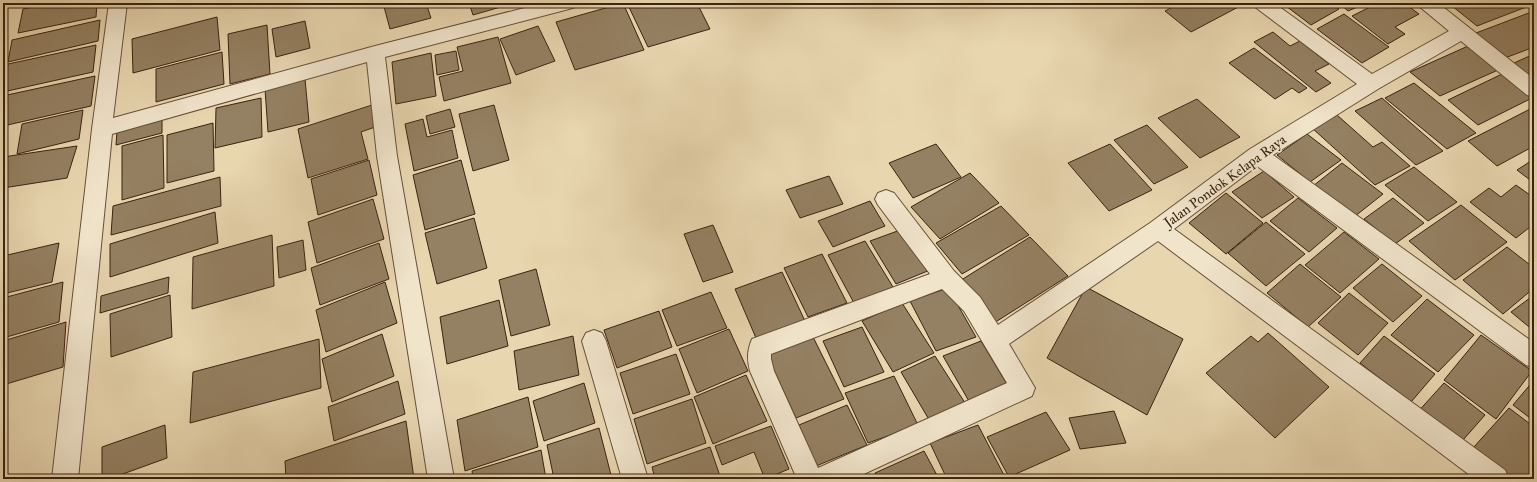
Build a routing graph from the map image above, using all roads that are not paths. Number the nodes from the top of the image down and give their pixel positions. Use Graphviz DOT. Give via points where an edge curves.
graph roads {
  1 [pos="118,3"];
  2 [pos="568,3"];
  3 [pos="1261,3"];
  4 [pos="1426,3"];
  5 [pos="1462,32"];
  6 [pos="375,53"];
  7 [pos="1371,84"];
  8 [pos="1534,90"];
  9 [pos="102,129"];
  10 [pos="1256,154"];
  11 [pos="886,199"];
  12 [pos="1158,230"];
  13 [pos="946,278"];
  14 [pos="594,341"];
  15 [pos="994,341"];
  16 [pos="1534,358"];
  17 [pos="65,479"];
  18 [pos="441,479"];
  19 [pos="635,479"];
  20 [pos="810,479"];
  21 [pos="824,479"];
  22 [pos="1496,479"];
  1 -- 9 [label="street"];
  2 -- 6 [label="street"];
  3 -- 7 [label="street"];
  4 -- 5 [label="street"];
  5 -- 7 [label="street, Jalan Pondok Kelapa Raya"];
  5 -- 8 [label="street"];
  6 -- 9 [label="street"];
  6 -- 18 [label="street" via="387,156"];
  7 -- 10 [label="street, Jalan Pondok Kelapa Raya"];
  9 -- 17 [label="street"];
  10 -- 12 [label="street, Jalan Pondok Kelapa Raya"];
  10 -- 16 [label="street"];
  11 -- 13 [label="street"];
  12 -- 15 [label="street, Jalan Pondok Kelapa Raya"];
  12 -- 22 [label="street"];
  13 -- 15 [label="street" via="972,304"];
  13 -- 20 [label="street" via="760,347 762,371"];
  14 -- 19 [label="street"];
  15 -- 21 [label="street" via="1023,388"];
}
